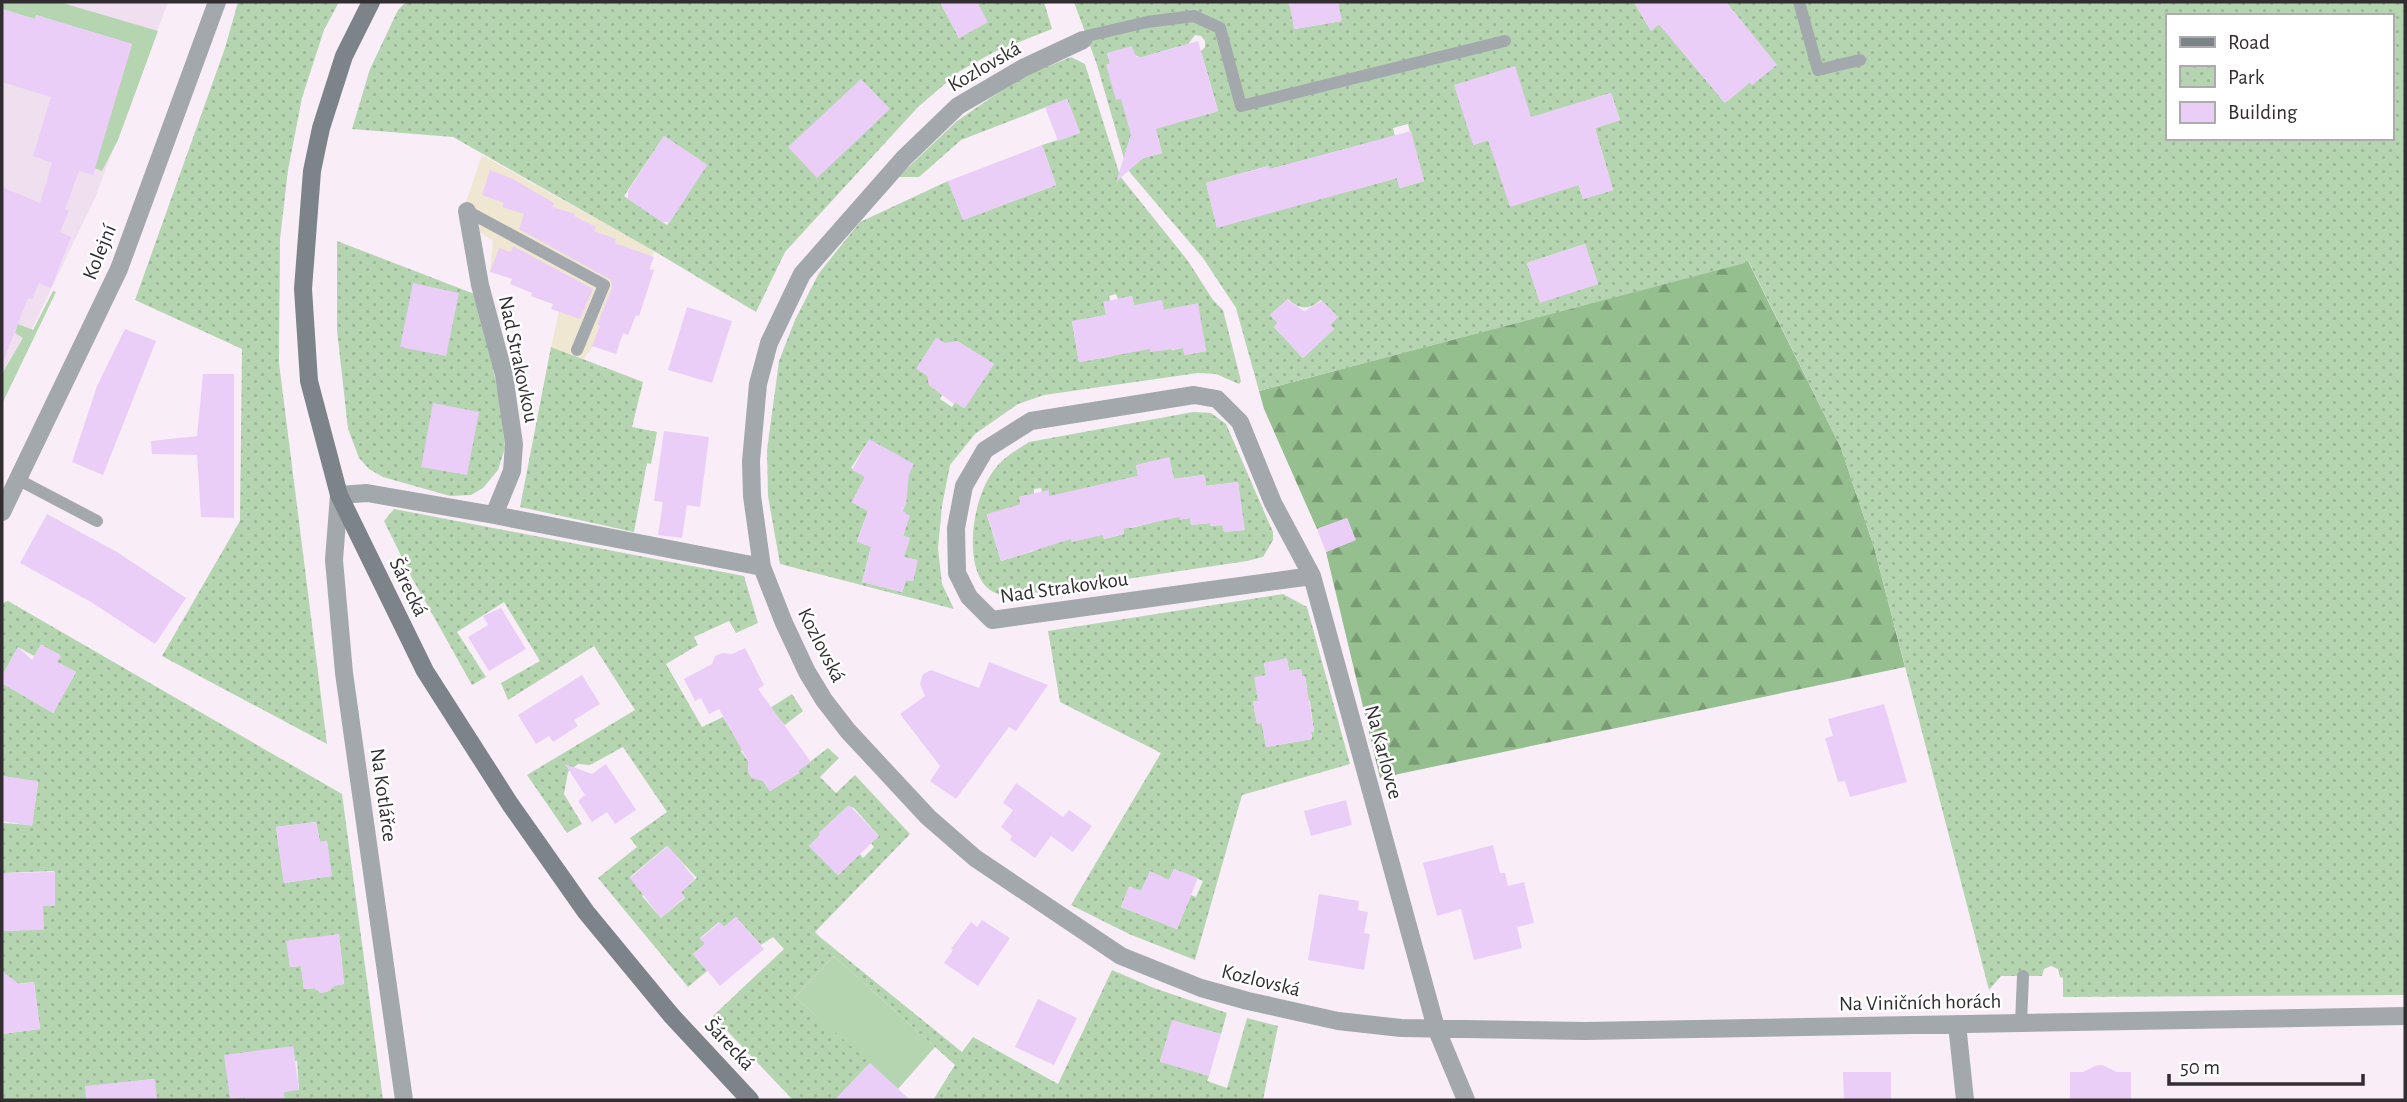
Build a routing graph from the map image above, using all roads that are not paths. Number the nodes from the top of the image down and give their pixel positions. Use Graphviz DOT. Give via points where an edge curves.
graph roads {
  1 [pos="371,2"];
  2 [pos="1799,2"];
  3 [pos="211,3"];
  4 [pos="1083,40"];
  5 [pos="1505,41"];
  6 [pos="1860,60"];
  7 [pos="467,211"];
  8 [pos="577,350"];
  9 [pos="1240,422"];
  10 [pos="17,479"];
  11 [pos="339,495"];
  12 [pos="2,512"];
  13 [pos="494,515"];
  14 [pos="97,521"];
  15 [pos="762,567"];
  16 [pos="1312,576"];
  17 [pos="2023,976"];
  18 [pos="2405,1016"];
  19 [pos="2021,1023"];
  20 [pos="1957,1024"];
  21 [pos="1436,1028"];
  22 [pos="404,1100"];
  23 [pos="750,1100"];
  24 [pos="1466,1100"];
  25 [pos="1965,1100"];
  1 -- 11 [label="street, Šárecká" via="344,56 321,128 312,171 303,289 309,381"];
  2 -- 6 [label="lane" via="1818,70"];
  3 -- 10 [label="street, Kolejní" via="119,269"];
  4 -- 5 [label="lane" via="1147,22 1194,16 1220,28 1241,106"];
  4 -- 15 [label="street, Kozlovská" via="958,106 904,158 802,274 769,343 758,384 751,461"];
  7 -- 8 [label="lane" via="604,285"];
  7 -- 13 [label="street, Nad Strakovkou" via="514,444 512,471"];
  9 -- 16 [label="street, Na Karlovce" via="1273,503"];
  9 -- 16 [label="street, Nad Strakovkou" via="1217,399 1194,395 1031,421 985,450 964,486 956,528 957,573 969,597 992,621"];
  10 -- 12 [label="street, Kolejní"];
  10 -- 14 [label="lane"];
  11 -- 13 [label="street" via="367,494"];
  11 -- 22 [label="street, Na Kotlářce" via="334,560 344,673"];
  11 -- 23 [label="street, Šárecká" via="425,671 510,804 586,912 671,1015"];
  13 -- 15 [label="street"];
  15 -- 21 [label="street, Kozlovská" via="807,672 824,700 887,776 975,858 1121,956 1201,988 1338,1021"];
  16 -- 21 [label="street, Na Karlovce"];
  17 -- 19 [label="lane"];
  18 -- 19 [label="street, Na Viničních horách"];
  19 -- 20 [label="street, Na Viničních horách"];
  20 -- 21 [label="street, Na Viničních horách" via="1586,1031"];
  20 -- 25 [label="street"];
  21 -- 24 [label="street, Na Karlovce"];
}
